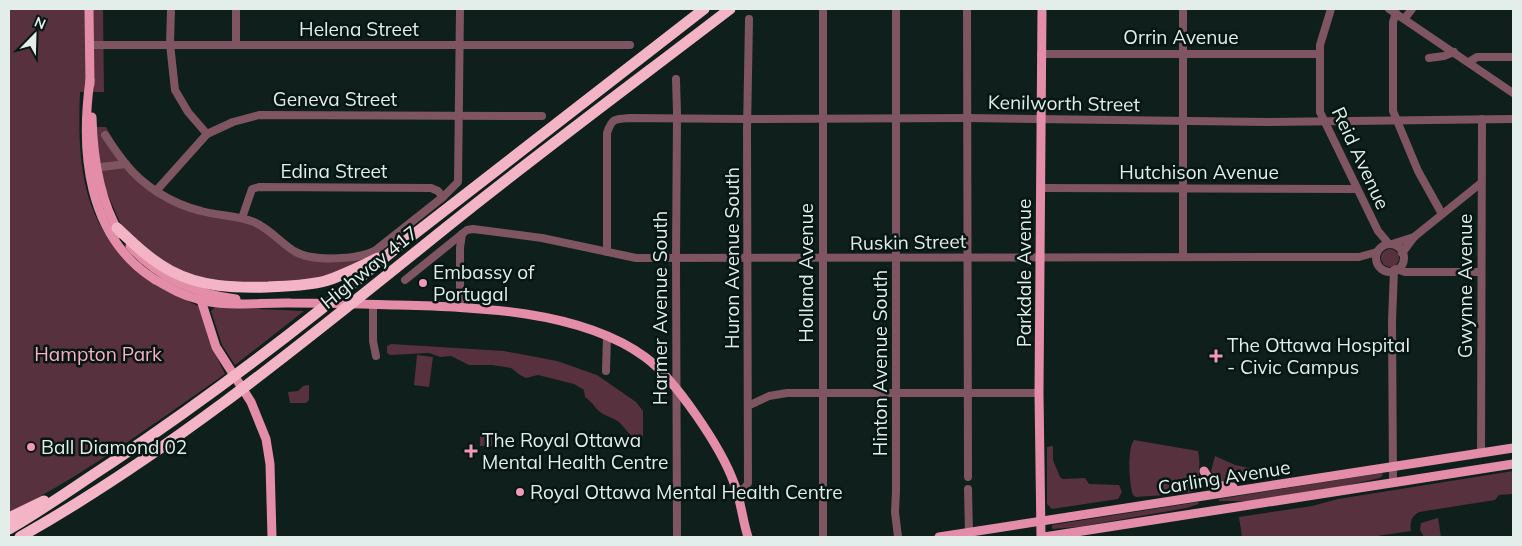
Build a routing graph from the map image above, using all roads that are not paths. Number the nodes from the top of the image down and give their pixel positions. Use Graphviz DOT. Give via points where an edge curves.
graph roads {
  1 [pos="89,9"];
  2 [pos="170,9"];
  3 [pos="236,9"];
  4 [pos="460,9"];
  5 [pos="704,9"];
  6 [pos="730,9"];
  7 [pos="823,9"];
  8 [pos="896,9"];
  9 [pos="967,9"];
  10 [pos="1042,9"];
  11 [pos="1183,9"];
  12 [pos="1332,9"];
  13 [pos="1412,9"];
  14 [pos="1393,11"];
  15 [pos="1405,18"];
  16 [pos="749,19"];
  17 [pos="170,44"];
  18 [pos="236,44"];
  19 [pos="89,45"];
  20 [pos="460,45"];
  21 [pos="630,45"];
  22 [pos="1454,52"];
  23 [pos="1041,54"];
  24 [pos="1183,54"];
  25 [pos="1320,54"];
  26 [pos="1513,57"];
  27 [pos="1429,58"];
  28 [pos="1469,62"];
  29 [pos="676,79"];
  30 [pos="1513,93"];
  31 [pos="460,116"];
  32 [pos="542,116"];
  33 [pos="968,118"];
  34 [pos="1513,118"];
  35 [pos="677,119"];
  36 [pos="748,119"];
  37 [pos="823,119"];
  38 [pos="896,119"];
  39 [pos="1482,119"];
  40 [pos="1041,120"];
  41 [pos="1184,121"];
  42 [pos="1323,121"];
  43 [pos="1396,121"];
  44 [pos="207,134"];
  45 [pos="105,135"];
  46 [pos="126,164"];
  47 [pos="92,168"];
  48 [pos="1481,183"];
  49 [pos="1184,187"];
  50 [pos="1041,188"];
  51 [pos="1356,189"];
  52 [pos="156,191"];
  53 [pos="443,197"];
  54 [pos="1442,214"];
  55 [pos="242,218"];
  56 [pos="117,228"];
  57 [pos="1378,231"];
  58 [pos="462,234"];
  59 [pos="1414,237"];
  60 [pos="1391,244"];
  61 [pos="395,249"];
  62 [pos="1378,251"];
  63 [pos="607,252"];
  64 [pos="1403,255"];
  65 [pos="968,257"];
  66 [pos="1183,257"];
  67 [pos="1359,257"];
  68 [pos="676,258"];
  69 [pos="897,258"];
  70 [pos="1041,258"];
  71 [pos="748,259"];
  72 [pos="822,259"];
  73 [pos="1380,267"];
  74 [pos="1395,270"];
  75 [pos="1416,271"];
  76 [pos="1481,272"];
  77 [pos="405,280"];
  78 [pos="1392,284"];
  79 [pos="191,288"];
  80 [pos="202,300"];
  81 [pos="264,302"];
  82 [pos="373,305"];
  83 [pos="460,307"];
  84 [pos="607,336"];
  85 [pos="376,356"];
  86 [pos="606,371"];
  87 [pos="677,391"];
  88 [pos="897,392"];
  89 [pos="822,393"];
  90 [pos="968,393"];
  91 [pos="1040,393"];
  92 [pos="748,406"];
  93 [pos="1513,448"];
  94 [pos="1481,453"];
  95 [pos="1513,464"];
  96 [pos="1391,467"];
  97 [pos="1204,471"];
  98 [pos="968,477"];
  99 [pos="1393,483"];
  100 [pos="1261,487"];
  101 [pos="71,489"];
  102 [pos="968,489"];
  103 [pos="737,491"];
  104 [pos="9,518"];
  105 [pos="1040,522"];
  106 [pos="9,529"];
  107 [pos="969,533"];
  108 [pos="746,534"];
  109 [pos="20,537"];
  110 [pos="272,537"];
  111 [pos="677,537"];
  112 [pos="823,537"];
  113 [pos="898,537"];
  114 [pos="939,537"];
  115 [pos="956,537"];
  116 [pos="1043,537"];
  1 -- 19 [label="main road"];
  2 -- 17 [label="street"];
  3 -- 18 [label="street"];
  4 -- 20 [label="street"];
  5 -- 61 [label="highway"];
  6 -- 109 [label="highway, Highway 417" via="498,186 237,394 81,501"];
  7 -- 37 [label="street, Holland Avenue"];
  8 -- 38 [label="street, Hinton Avenue South"];
  9 -- 33 [label="street"];
  10 -- 23 [label="main road, Parkdale Avenue"];
  11 -- 24 [label="street"];
  12 -- 25 [label="street, Reid Avenue"];
  13 -- 15 [label="street"];
  14 -- 15 [label="street"];
  14 -- 43 [label="street" via="1393,111"];
  15 -- 22 [label="street"];
  16 -- 36 [label="street, Huron Avenue South"];
  17 -- 18 [label="street, Helena Street"];
  17 -- 19 [label="street, Helena Street"];
  17 -- 44 [label="street" via="175,90"];
  18 -- 20 [label="street, Helena Street"];
  19 -- 47 [label="main road" via="86,138"];
  20 -- 21 [label="street, Helena Street"];
  20 -- 31 [label="street"];
  22 -- 27 [label="street"];
  22 -- 28 [label="street"];
  23 -- 24 [label="street, Orrin Avenue"];
  23 -- 40 [label="main road, Parkdale Avenue"];
  24 -- 25 [label="street, Orrin Avenue"];
  24 -- 41 [label="street"];
  25 -- 42 [label="street, Reid Avenue" via="1320,112"];
  26 -- 28 [label="street" via="1477,57"];
  28 -- 30 [label="street"];
  29 -- 35 [label="street, Harmer Avenue South"];
  31 -- 32 [label="street, Geneva Street"];
  31 -- 44 [label="street, Geneva Street" via="259,115"];
  31 -- 53 [label="street" via="459,180"];
  33 -- 38 [label="street, Kenilworth Street"];
  33 -- 40 [label="street, Kenilworth Street"];
  33 -- 65 [label="street"];
  34 -- 39 [label="street, Kenilworth Street"];
  35 -- 36 [label="street, Kenilworth Street"];
  35 -- 63 [label="street, Kenilworth Street" via="630,118 611,122 607,133"];
  35 -- 68 [label="street, Harmer Avenue South"];
  36 -- 37 [label="street, Kenilworth Street"];
  36 -- 71 [label="street, Huron Avenue South"];
  37 -- 38 [label="street, Kenilworth Street"];
  37 -- 72 [label="street, Holland Avenue"];
  38 -- 69 [label="street, Hinton Avenue South"];
  39 -- 43 [label="street, Kenilworth Street"];
  39 -- 48 [label="street, Gwynne Avenue"];
  40 -- 41 [label="street, Kenilworth Street"];
  40 -- 50 [label="main road, Parkdale Avenue"];
  41 -- 42 [label="street, Kenilworth Street"];
  41 -- 49 [label="street"];
  42 -- 43 [label="street, Kenilworth Street"];
  42 -- 51 [label="street, Reid Avenue"];
  43 -- 54 [label="street"];
  44 -- 52 [label="street, Geneva Street"];
  45 -- 46 [label="street"];
  46 -- 47 [label="street"];
  46 -- 52 [label="street"];
  47 -- 56 [label="main road"];
  47 -- 80 [label="main road" via="95,199 110,232 125,253 157,281"];
  48 -- 54 [label="street"];
  48 -- 76 [label="street, Gwynne Avenue"];
  49 -- 50 [label="street, Hutchison Avenue"];
  49 -- 51 [label="street, Hutchison Avenue"];
  49 -- 66 [label="street"];
  50 -- 70 [label="main road, Parkdale Avenue"];
  51 -- 57 [label="street, Reid Avenue"];
  52 -- 55 [label="street" via="196,210"];
  53 -- 55 [label="street, Edina Street" via="431,188 259,187 252,190"];
  53 -- 55 [label="street" via="376,250 358,256 302,254 261,226"];
  54 -- 59 [label="street"];
  56 -- 61 [label="highway" via="171,271 199,282 230,287 318,282 354,270"];
  56 -- 79 [label="main road" via="146,263"];
  57 -- 60 [label="street, Reid Avenue"];
  57 -- 62 [label="street, Reid Avenue"];
  58 -- 63 [label="street, Ruskin Street" via="474,229 542,238"];
  58 -- 77 [label="street"];
  58 -- 83 [label="street"];
  59 -- 60 [label="street"];
  59 -- 64 [label="street"];
  60 -- 62 [label="street"];
  60 -- 64 [label="street" via="1399,247"];
  61 -- 101 [label="highway" via="240,373"];
  62 -- 67 [label="street, Ruskin Street"];
  62 -- 73 [label="street" via="1376,258"];
  63 -- 68 [label="street, Ruskin Street" via="636,258"];
  64 -- 74 [label="street" via="1402,264"];
  64 -- 75 [label="street" via="1408,266"];
  65 -- 69 [label="street, Ruskin Street"];
  65 -- 70 [label="street, Ruskin Street"];
  65 -- 90 [label="street"];
  66 -- 67 [label="street, Ruskin Street"];
  66 -- 70 [label="street, Ruskin Street"];
  67 -- 73 [label="street, Ruskin Street"];
  68 -- 71 [label="street, Ruskin Street"];
  68 -- 87 [label="street, Harmer Avenue South"];
  69 -- 72 [label="street, Ruskin Street"];
  69 -- 88 [label="street, Hinton Avenue South"];
  70 -- 91 [label="main road, Parkdale Avenue"];
  71 -- 72 [label="street, Ruskin Street"];
  71 -- 92 [label="street, Huron Avenue South"];
  72 -- 89 [label="street, Holland Avenue"];
  73 -- 74 [label="street"];
  73 -- 78 [label="street"];
  74 -- 75 [label="street"];
  74 -- 78 [label="street"];
  75 -- 76 [label="street"];
  76 -- 94 [label="street, Gwynne Avenue"];
  78 -- 96 [label="street"];
  79 -- 80 [label="main road"];
  79 -- 81 [label="main road" via="227,298"];
  80 -- 81 [label="main road"];
  80 -- 110 [label="main road" via="216,346 251,402 266,438"];
  81 -- 82 [label="main road"];
  82 -- 83 [label="main road"];
  82 -- 85 [label="street" via="372,341"];
  83 -- 84 [label="main road" via="536,316"];
  84 -- 86 [label="street"];
  84 -- 87 [label="main road" via="626,344 650,361"];
  87 -- 103 [label="main road" via="709,436"];
  87 -- 111 [label="street, Harmer Avenue South"];
  88 -- 89 [label="street"];
  88 -- 90 [label="street"];
  88 -- 113 [label="street, Hinton Avenue South" via="895,509"];
  89 -- 92 [label="street" via="769,396"];
  89 -- 112 [label="street, Holland Avenue"];
  90 -- 91 [label="street"];
  90 -- 98 [label="street"];
  91 -- 105 [label="main road, Parkdale Avenue"];
  92 -- 103 [label="street, Huron Avenue South" via="748,484"];
  93 -- 94 [label="main road, Carling Avenue"];
  94 -- 96 [label="main road, Carling Avenue"];
  95 -- 99 [label="main road, Carling Avenue"];
  96 -- 99 [label="street"];
  96 -- 100 [label="main road, Carling Avenue"];
  97 -- 100 [label="main road" via="1212,482 1221,487"];
  99 -- 116 [label="main road, Carling Avenue"];
  100 -- 105 [label="main road, Carling Avenue"];
  101 -- 104 [label="highway"];
  101 -- 106 [label="highway"];
  102 -- 107 [label="street"];
  103 -- 108 [label="main road"];
  105 -- 107 [label="main road, Carling Avenue"];
  105 -- 116 [label="main road, Parkdale Avenue"];
  107 -- 114 [label="main road, Carling Avenue"];
  107 -- 115 [label="main road"];
}
